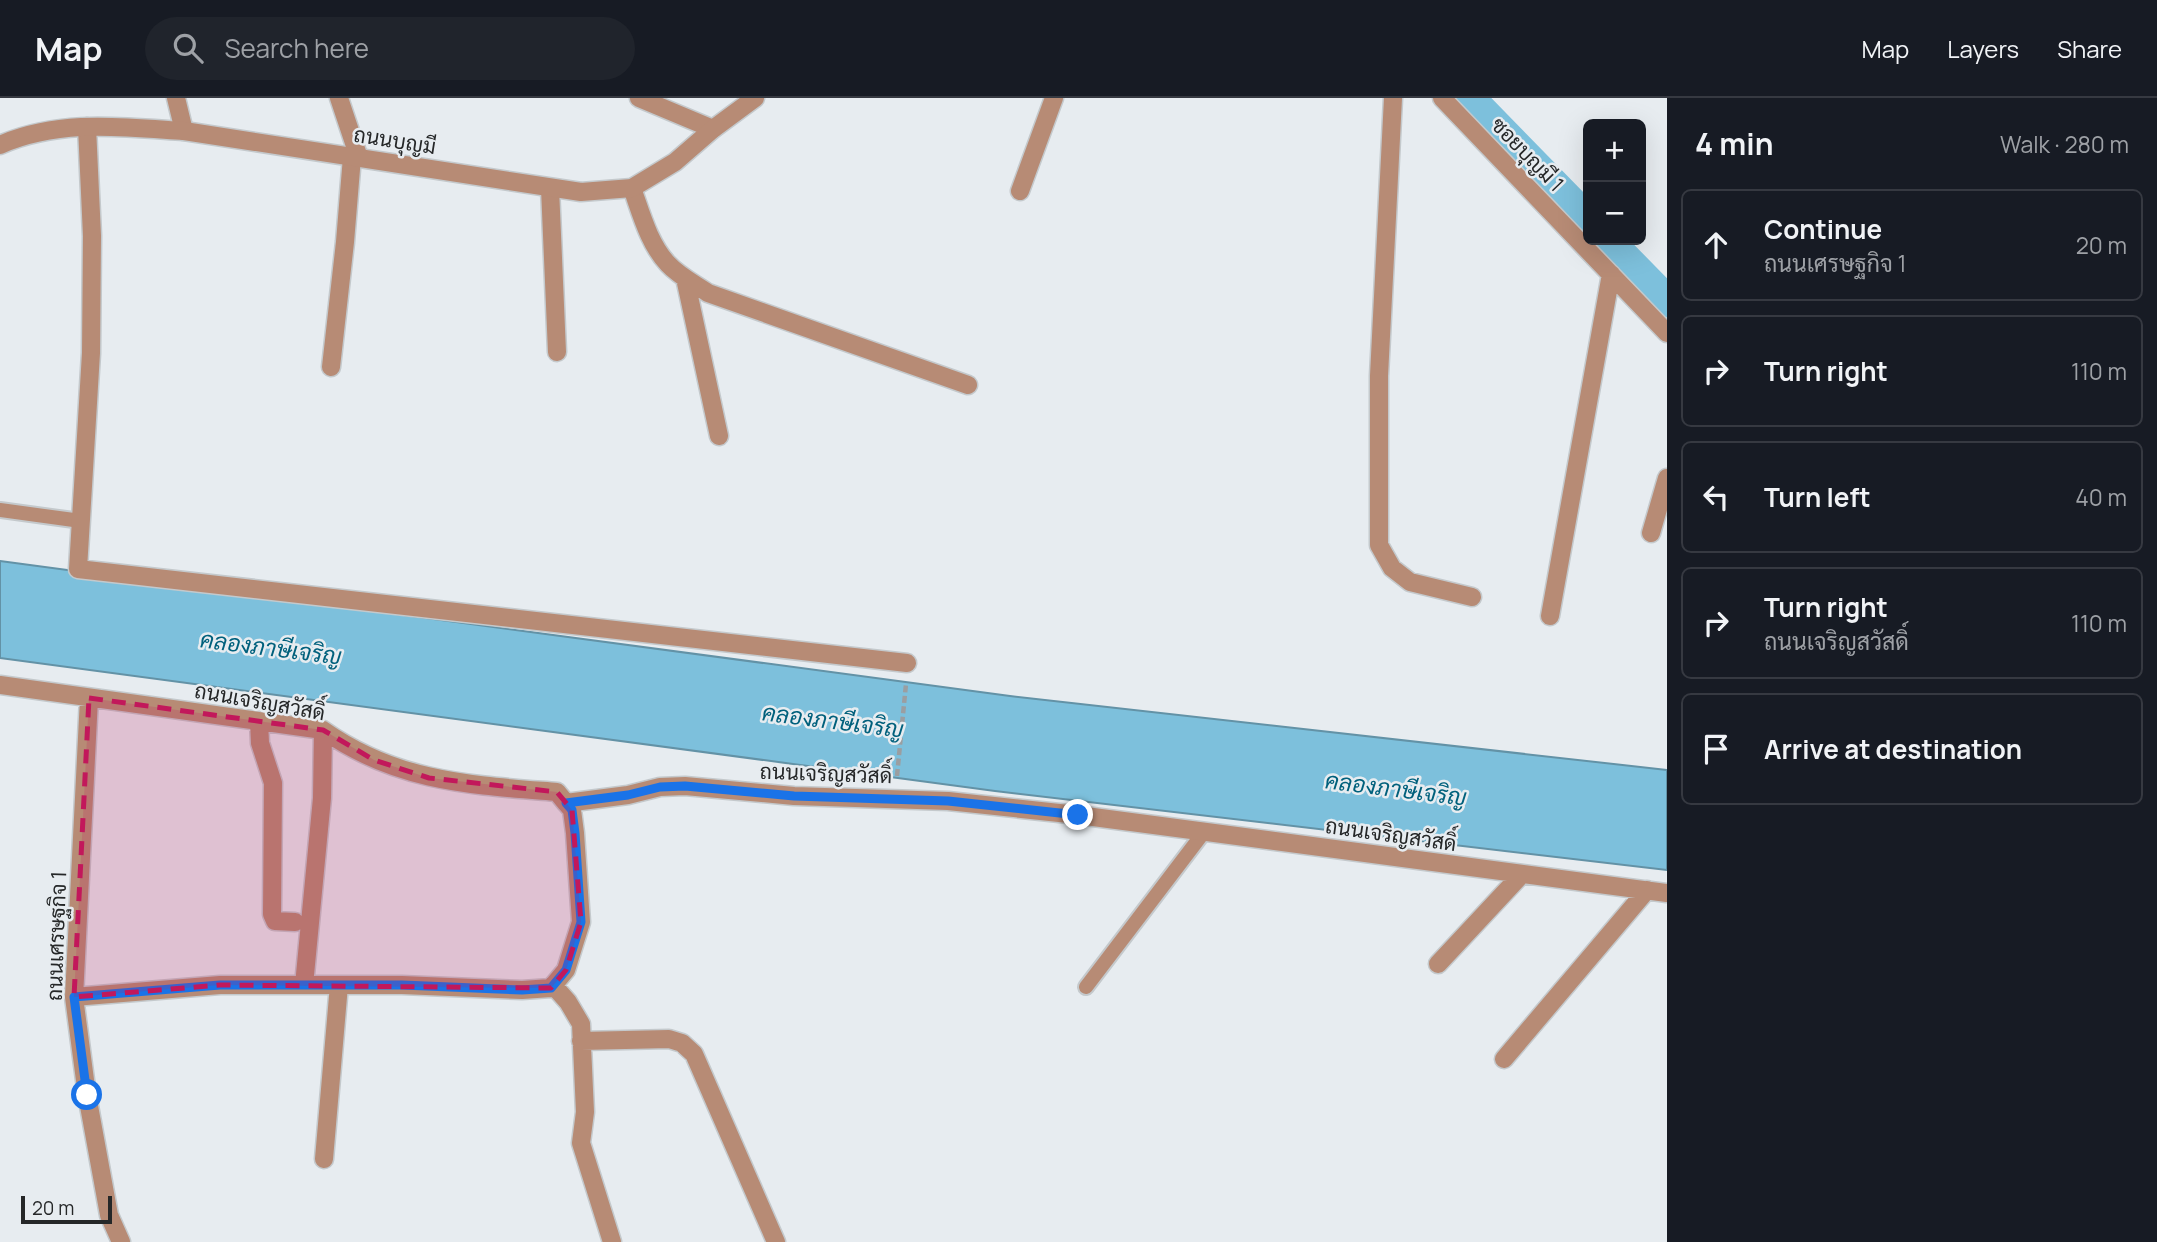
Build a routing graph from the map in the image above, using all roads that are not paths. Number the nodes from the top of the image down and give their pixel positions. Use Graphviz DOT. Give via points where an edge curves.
graph roads {
  1 [pos="176,98"];
  2 [pos="340,98"];
  3 [pos="639,98"];
  4 [pos="755,98"];
  5 [pos="1054,98"];
  6 [pos="1393,98"];
  7 [pos="1442,98"];
  8 [pos="87,127"];
  9 [pos="713,129"];
  10 [pos="184,131"];
  11 [pos="0,145"];
  12 [pos="356,157"];
  13 [pos="550,188"];
  14 [pos="632,188"];
  15 [pos="1020,191"];
  16 [pos="1611,274"];
  17 [pos="685,278"];
  18 [pos="1667,333"];
  19 [pos="557,352"];
  20 [pos="331,367"];
  21 [pos="968,385"];
  22 [pos="719,436"];
  23 [pos="1667,478"];
  24 [pos="0,510"];
  25 [pos="81,521"];
  26 [pos="1651,533"];
  27 [pos="1472,597"];
  28 [pos="1550,616"];
  29 [pos="907,671"];
  30 [pos="0,685"];
  31 [pos="89,698"];
  32 [pos="259,721"];
  33 [pos="323,730"];
  34 [pos="566,803"];
  35 [pos="1204,832"];
  36 [pos="1522,874"];
  37 [pos="1647,890"];
  38 [pos="1667,893"];
  39 [pos="295,922"];
  40 [pos="1438,964"];
  41 [pos="304,985"];
  42 [pos="339,985"];
  43 [pos="553,985"];
  44 [pos="1086,988"];
  45 [pos="74,997"];
  46 [pos="581,1041"];
  47 [pos="1504,1059"];
  48 [pos="324,1159"];
  49 [pos="109,1215"];
  50 [pos="121,1242"];
  51 [pos="128,1242"];
  52 [pos="612,1242"];
  53 [pos="776,1242"];
  1 -- 10 [label="street"];
  2 -- 12 [label="street"];
  3 -- 9 [label="street"];
  4 -- 9 [label="street, ถนนบุญมี"];
  5 -- 15 [label="street"];
  6 -- 27 [label="street" via="1379,376 1379,545 1392,568 1409,582"];
  7 -- 16 [label="street, ซอยบุญมี 1"];
  8 -- 10 [label="street, ถนนบุญมี"];
  8 -- 11 [label="street, ถนนบุญมี" via="20,136"];
  8 -- 25 [label="street" via="92,353"];
  9 -- 14 [label="street, ถนนบุญมี" via="675,162"];
  10 -- 12 [label="street, ถนนบุญมี"];
  12 -- 13 [label="street, ถนนบุญมี"];
  12 -- 20 [label="street"];
  13 -- 14 [label="street, ถนนบุญมี" via="581,192"];
  13 -- 19 [label="street"];
  14 -- 17 [label="street" via="651,237 667,263"];
  16 -- 18 [label="street, ซอยบุญมี 1"];
  16 -- 28 [label="street"];
  17 -- 21 [label="street" via="708,293"];
  17 -- 22 [label="street"];
  23 -- 26 [label="street"];
  24 -- 25 [label="lane"];
  25 -- 29 [label="street" via="78,569"];
  30 -- 31 [label="street, ถนนเจริญสวัสดิ์"];
  31 -- 32 [label="street, ถนนเจริญสวัสดิ์"];
  31 -- 45 [label="street, ถนนเศรษฐกิจ 1"];
  32 -- 33 [label="street, ถนนเจริญสวัสดิ์"];
  32 -- 39 [label="street" via="260,743 273,783 272,914 275,921"];
  33 -- 34 [label="street, ถนนเจริญสวัสดิ์" via="374,760 429,778 557,792"];
  33 -- 41 [label="street" via="322,798"];
  34 -- 35 [label="street, ถนนเจริญสวัสดิ์" via="685,786 794,796 948,801"];
  34 -- 43 [label="street" via="572,810 575,833 581,922 566,970"];
  35 -- 36 [label="street, ถนนเจริญสวัสดิ์"];
  35 -- 44 [label="lane"];
  36 -- 37 [label="street, ถนนเจริญสวัสดิ์"];
  36 -- 40 [label="street"];
  37 -- 38 [label="street, ถนนเจริญสวัสดิ์"];
  37 -- 47 [label="street"];
  41 -- 42 [label="street"];
  41 -- 45 [label="street" via="220,985"];
  42 -- 43 [label="street" via="522,990"];
  42 -- 48 [label="street"];
  43 -- 46 [label="street" via="580,1024"];
  45 -- 49 [label="street, ถนนเศรษฐกิจ 1"];
  46 -- 52 [label="street" via="581,1143"];
  46 -- 53 [label="street" via="669,1039 694,1054"];
  49 -- 50 [label="street, ถนนเศรษฐกิจ 1"];
  49 -- 51 [label="street, ถนนเศรษฐกิจ 1"];
}
